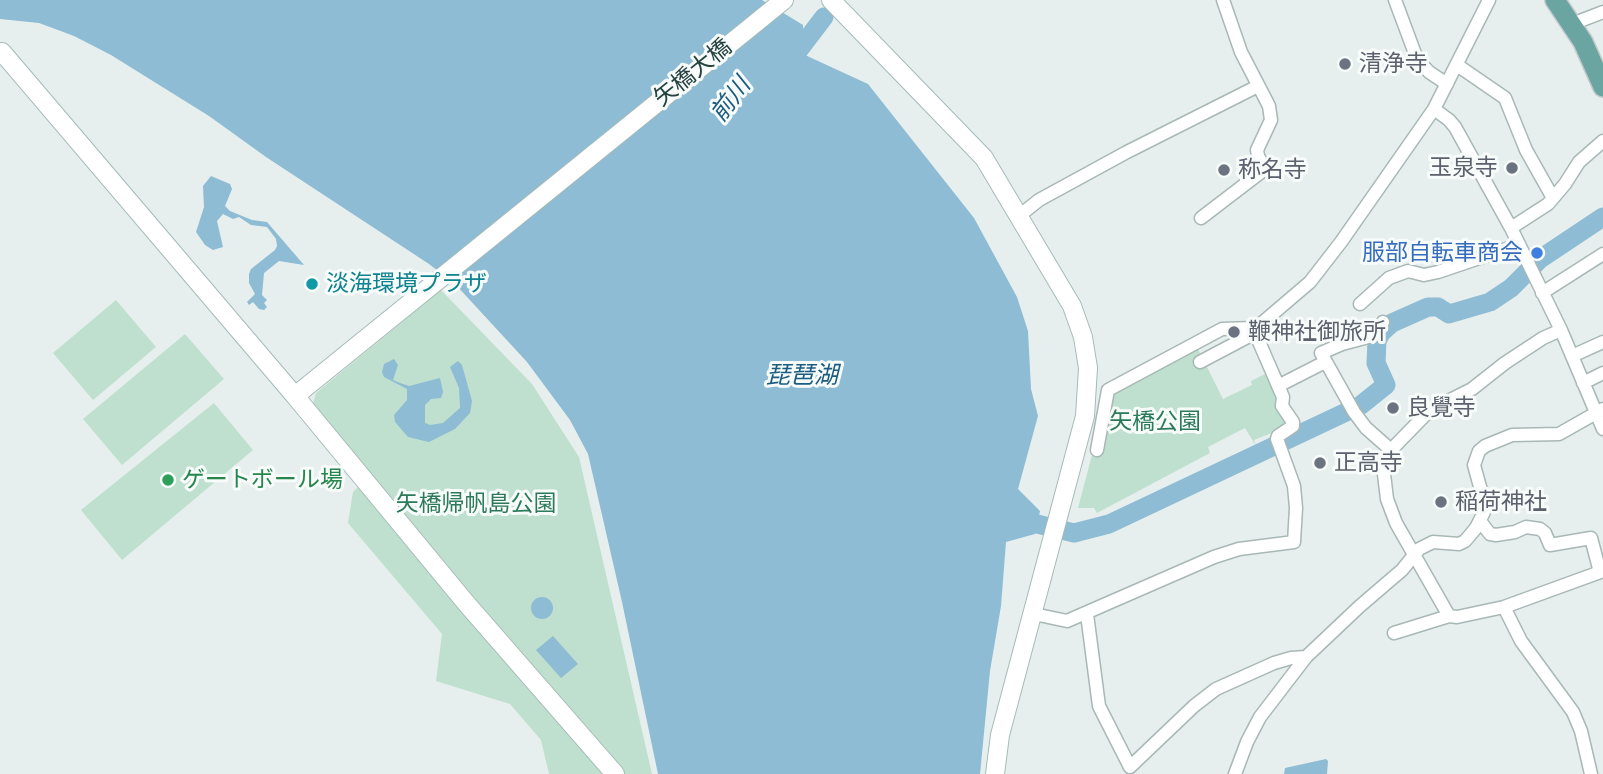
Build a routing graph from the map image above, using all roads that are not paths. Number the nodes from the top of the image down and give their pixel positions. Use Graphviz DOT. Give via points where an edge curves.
graph roads {
  1 [pos="784,0"];
  2 [pos="1223,0"];
  3 [pos="1395,0"];
  4 [pos="1489,0"];
  5 [pos="1555,0"];
  6 [pos="837,5"];
  7 [pos="1603,12"];
  8 [pos="1572,24"];
  9 [pos="2,52"];
  10 [pos="1457,65"];
  11 [pos="1447,84"];
  12 [pos="1258,86"];
  13 [pos="1603,87"];
  14 [pos="1434,109"];
  15 [pos="1603,141"];
  16 [pos="1553,198"];
  17 [pos="1019,216"];
  18 [pos="1201,218"];
  19 [pos="1511,228"];
  20 [pos="1518,245"];
  21 [pos="1603,254"];
  22 [pos="1542,293"];
  23 [pos="1360,304"];
  24 [pos="1383,321"];
  25 [pos="1254,330"];
  26 [pos="1561,330"];
  27 [pos="1603,342"];
  28 [pos="1572,356"];
  29 [pos="1200,362"];
  30 [pos="1325,362"];
  31 [pos="1603,373"];
  32 [pos="1583,383"];
  33 [pos="1278,386"];
  34 [pos="295,396"];
  35 [pos="1600,411"];
  36 [pos="1603,429"];
  37 [pos="1097,450"];
  38 [pos="1391,450"];
  39 [pos="1480,522"];
  40 [pos="1414,554"];
  41 [pos="1601,571"];
  42 [pos="1504,607"];
  43 [pos="1034,614"];
  44 [pos="1087,614"];
  45 [pos="1448,616"];
  46 [pos="1394,633"];
  47 [pos="1306,657"];
  48 [pos="1592,771"];
  49 [pos="615,774"];
  50 [pos="995,774"];
  51 [pos="1235,774"];
  1 -- 34 [label="street, 矢橋大橋"];
  2 -- 12 [label="street"];
  3 -- 11 [label="street" via="1417,59"];
  4 -- 10 [label="street"];
  5 -- 8 [label="main road"];
  6 -- 17 [label="street" via="984,158"];
  7 -- 8 [label="street"];
  8 -- 13 [label="main road"];
  9 -- 34 [label="street"];
  10 -- 11 [label="street"];
  10 -- 16 [label="street" via="1505,98 1526,150"];
  11 -- 14 [label="street"];
  12 -- 17 [label="street" via="1116,158"];
  12 -- 18 [label="street" via="1271,114 1257,150 1265,169"];
  14 -- 19 [label="street" via="1455,127"];
  14 -- 25 [label="street" via="1310,282"];
  15 -- 16 [label="street" via="1579,162"];
  16 -- 19 [label="street"];
  17 -- 43 [label="street" via="1072,306 1088,368 1085,416"];
  19 -- 20 [label="street"];
  20 -- 22 [label="street"];
  20 -- 23 [label="street" via="1438,272 1408,271 1389,278"];
  21 -- 22 [label="street"];
  22 -- 26 [label="street"];
  24 -- 30 [label="street" via="1376,335 1321,353"];
  25 -- 29 [label="street"];
  25 -- 33 [label="street"];
  25 -- 37 [label="street" via="1222,329 1108,390"];
  26 -- 28 [label="street"];
  26 -- 38 [label="street" via="1472,389 1430,410"];
  27 -- 28 [label="street"];
  28 -- 32 [label="street"];
  30 -- 33 [label="street"];
  30 -- 38 [label="street" via="1352,410"];
  31 -- 32 [label="street"];
  32 -- 35 [label="street"];
  33 -- 44 [label="street" via="1282,406 1293,422 1278,443 1294,486 1294,542 1214,557"];
  34 -- 49 [label="street"];
  35 -- 36 [label="street"];
  35 -- 39 [label="street" via="1559,434 1512,435 1479,451 1474,465 1484,505"];
  38 -- 40 [label="street" via="1384,474 1387,499"];
  39 -- 40 [label="street" via="1459,544 1433,542"];
  39 -- 41 [label="street" via="1496,536 1526,527 1540,529 1550,545 1591,538"];
  40 -- 45 [label="street"];
  40 -- 47 [label="street"];
  41 -- 42 [label="street"];
  42 -- 45 [label="street"];
  42 -- 48 [label="street" via="1521,641 1573,712"];
  43 -- 44 [label="street" via="1067,621"];
  43 -- 50 [label="street" via="1000,735"];
  44 -- 47 [label="street" via="1099,706 1130,767 1216,689 1274,663"];
  45 -- 46 [label="street"];
  47 -- 51 [label="street" via="1260,717"];
}
